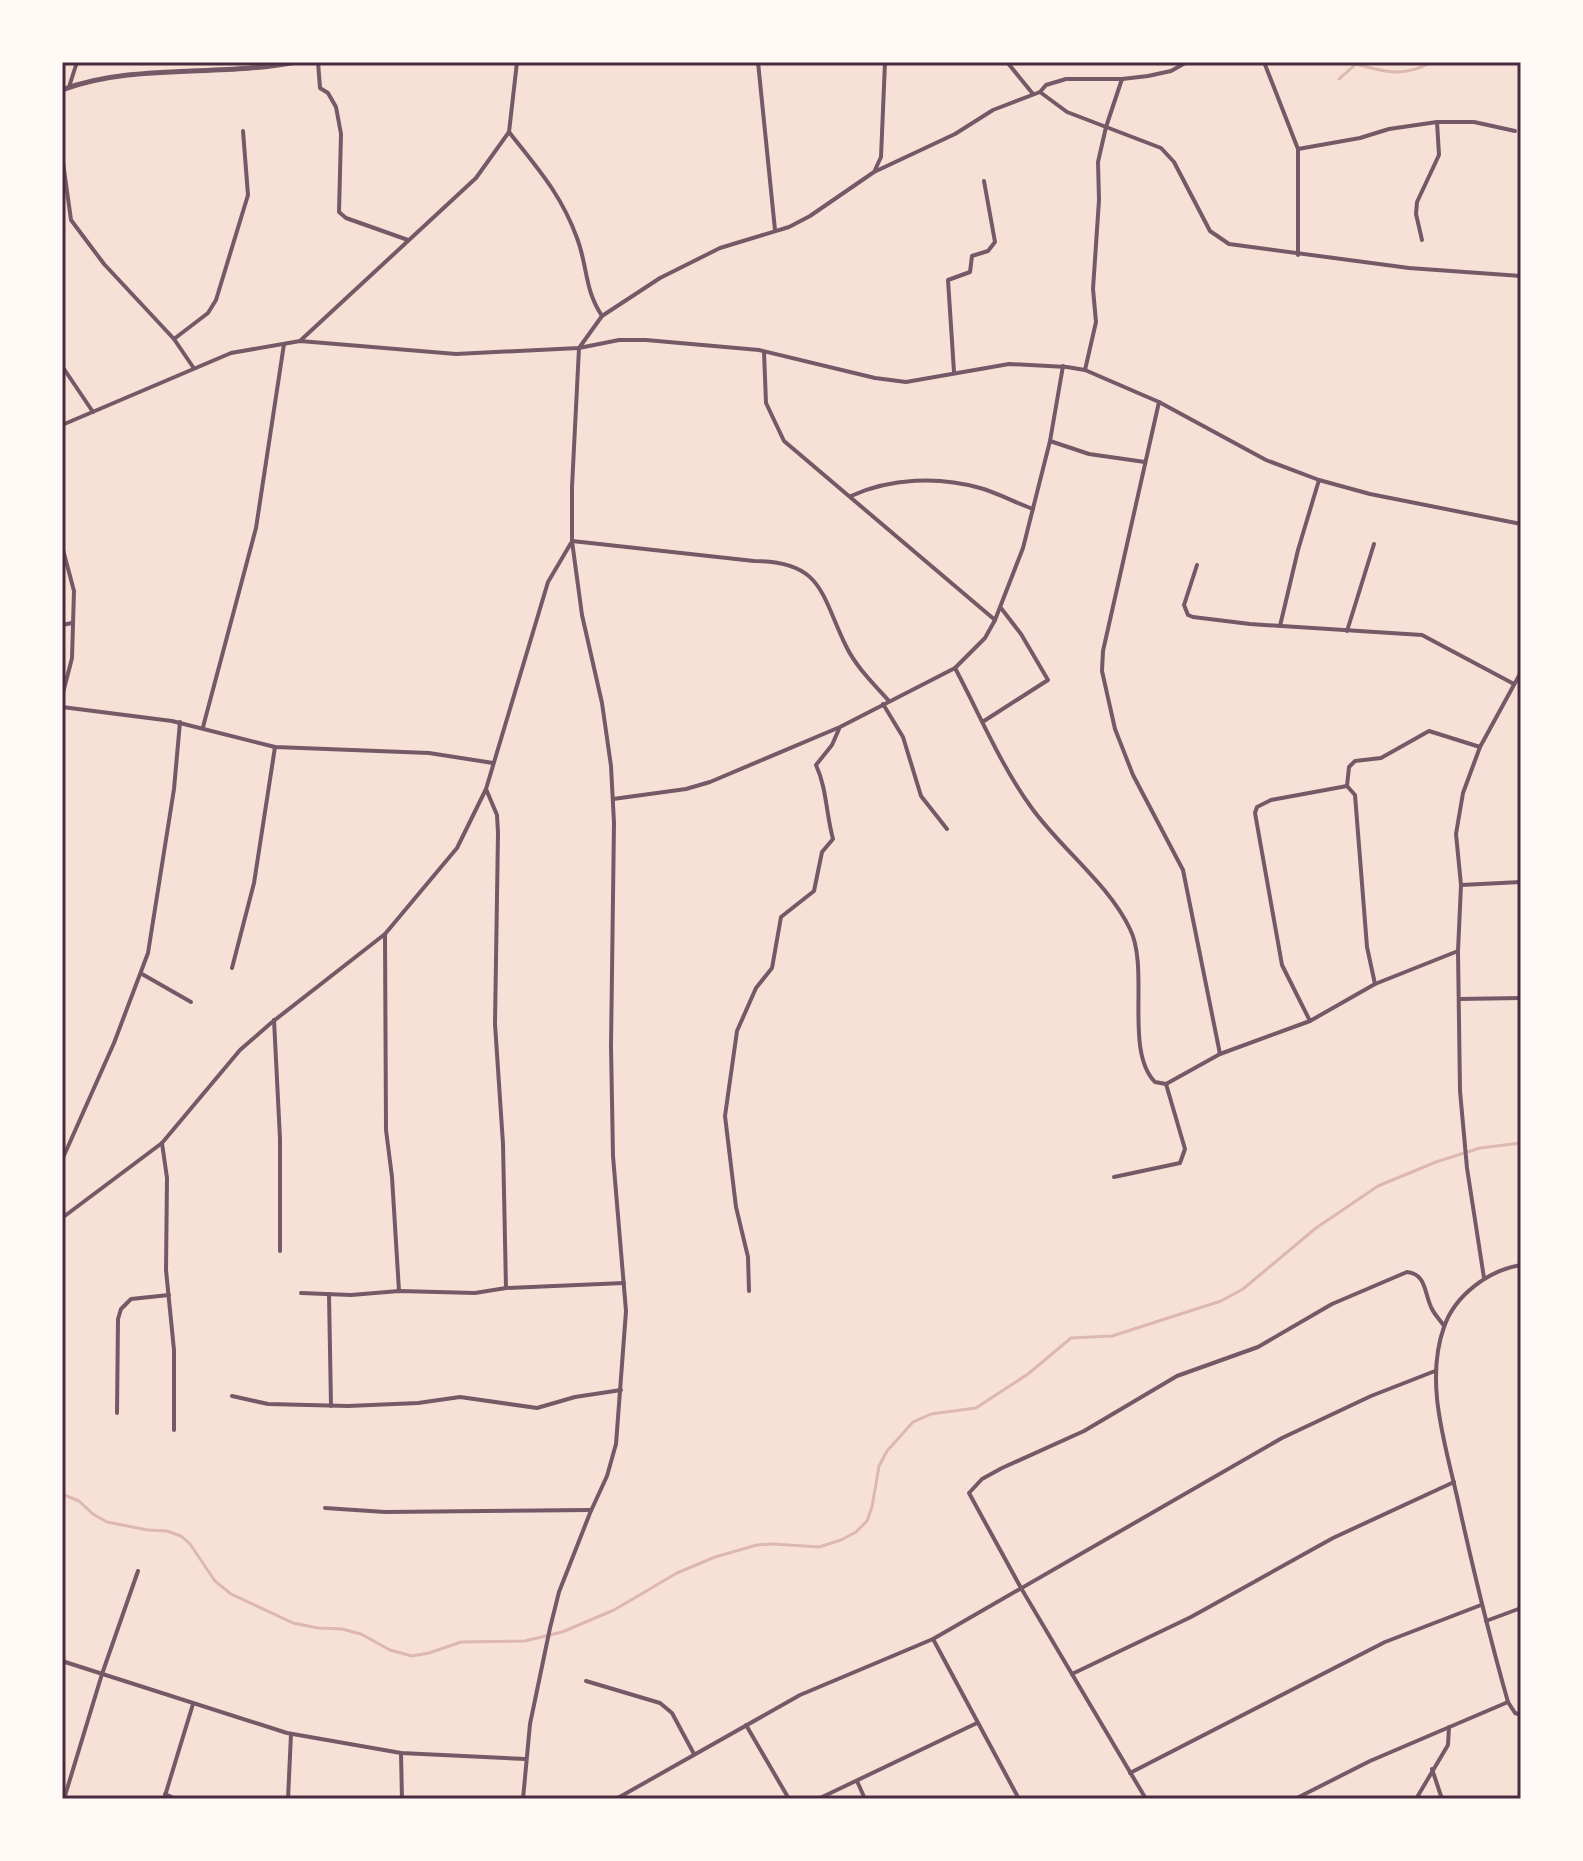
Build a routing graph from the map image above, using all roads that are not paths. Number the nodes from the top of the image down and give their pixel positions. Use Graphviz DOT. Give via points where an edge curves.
graph roads {
  1 [pos="77,62"];
  2 [pos="296,62"];
  3 [pos="318,62"];
  4 [pos="517,62"];
  5 [pos="758,62"];
  6 [pos="885,62"];
  7 [pos="1007,62"];
  8 [pos="1187,62"];
  9 [pos="1264,62"];
  10 [pos="1122,79"];
  11 [pos="69,88"];
  12 [pos="62,90"];
  13 [pos="1040,92"];
  14 [pos="1033,95"];
  15 [pos="1437,122"];
  16 [pos="1106,127"];
  17 [pos="243,131"];
  18 [pos="1515,131"];
  19 [pos="509,132"];
  20 [pos="1298,149"];
  21 [pos="62,155"];
  22 [pos="874,172"];
  23 [pos="984,181"];
  24 [pos="775,230"];
  25 [pos="408,240"];
  26 [pos="1422,240"];
  27 [pos="1298,255"];
  28 [pos="1521,276"];
  29 [pos="602,316"];
  30 [pos="174,339"];
  31 [pos="300,341"];
  32 [pos="284,344"];
  33 [pos="579,348"];
  34 [pos="764,351"];
  35 [pos="62,366"];
  36 [pos="1063,366"];
  37 [pos="193,367"];
  38 [pos="1085,370"];
  39 [pos="954,372"];
  40 [pos="1159,402"];
  41 [pos="93,412"];
  42 [pos="62,425"];
  43 [pos="1050,441"];
  44 [pos="1146,463"];
  45 [pos="1319,480"];
  46 [pos="851,496"];
  47 [pos="1033,509"];
  48 [pos="1521,524"];
  49 [pos="572,541"];
  50 [pos="1374,544"];
  51 [pos="62,546"];
  52 [pos="1197,565"];
  53 [pos="1001,608"];
  54 [pos="995,620"];
  55 [pos="72,623"];
  56 [pos="62,625"];
  57 [pos="1280,626"];
  58 [pos="1347,631"];
  59 [pos="955,668"];
  60 [pos="1521,672"];
  61 [pos="1514,684"];
  62 [pos="62,697"];
  63 [pos="886,703"];
  64 [pos="62,707"];
  65 [pos="983,721"];
  66 [pos="180,722"];
  67 [pos="203,727"];
  68 [pos="840,727"];
  69 [pos="275,747"];
  70 [pos="1480,747"];
  71 [pos="493,763"];
  72 [pos="1347,786"];
  73 [pos="486,789"];
  74 [pos="613,799"];
  75 [pos="947,829"];
  76 [pos="1521,882"];
  77 [pos="1461,885"];
  78 [pos="385,934"];
  79 [pos="1458,951"];
  80 [pos="232,968"];
  81 [pos="142,974"];
  82 [pos="1375,984"];
  83 [pos="1521,998"];
  84 [pos="1459,999"];
  85 [pos="191,1002"];
  86 [pos="274,1020"];
  87 [pos="1310,1021"];
  88 [pos="1220,1054"];
  89 [pos="1166,1084"];
  90 [pos="162,1143"];
  91 [pos="62,1160"];
  92 [pos="1114,1177"];
  93 [pos="62,1218"];
  94 [pos="280,1251"];
  95 [pos="1521,1265"];
  96 [pos="1484,1278"];
  97 [pos="624,1283"];
  98 [pos="506,1288"];
  99 [pos="399,1291"];
  100 [pos="749,1291"];
  101 [pos="301,1293"];
  102 [pos="329,1294"];
  103 [pos="169,1295"];
  104 [pos="1444,1326"];
  105 [pos="1435,1371"];
  106 [pos="621,1390"];
  107 [pos="232,1396"];
  108 [pos="331,1406"];
  109 [pos="117,1413"];
  110 [pos="174,1430"];
  111 [pos="1454,1482"];
  112 [pos="325,1508"];
  113 [pos="591,1510"];
  114 [pos="138,1571"];
  115 [pos="1021,1588"];
  116 [pos="1481,1605"];
  117 [pos="1521,1608"];
  118 [pos="1485,1622"];
  119 [pos="933,1639"];
  120 [pos="62,1661"];
  121 [pos="102,1674"];
  122 [pos="1072,1674"];
  123 [pos="586,1681"];
  124 [pos="1508,1702"];
  125 [pos="193,1704"];
  126 [pos="1521,1715"];
  127 [pos="977,1723"];
  128 [pos="746,1724"];
  129 [pos="1449,1727"];
  130 [pos="291,1734"];
  131 [pos="401,1753"];
  132 [pos="694,1754"];
  133 [pos="526,1759"];
  134 [pos="1432,1769"];
  135 [pos="1130,1773"];
  136 [pos="857,1781"];
  137 [pos="164,1796"];
  138 [pos="64,1799"];
  139 [pos="176,1799"];
  140 [pos="288,1799"];
  141 [pos="402,1799"];
  142 [pos="523,1799"];
  143 [pos="616,1799"];
  144 [pos="789,1799"];
  145 [pos="818,1799"];
  146 [pos="865,1799"];
  147 [pos="1019,1799"];
  148 [pos="1146,1799"];
  149 [pos="1295,1799"];
  150 [pos="1416,1799"];
  151 [pos="1442,1799"];
  1 -- 11 [label="street"];
  2 -- 11 [label="street" via="169,72"];
  3 -- 25 [label="street" via="320,88 336,107 341,134 339,212"];
  4 -- 19 [label="street"];
  5 -- 24 [label="street"];
  6 -- 22 [label="street" via="881,157"];
  7 -- 14 [label="street"];
  8 -- 10 [label="street" via="1171,71"];
  9 -- 20 [label="street"];
  10 -- 13 [label="street" via="1066,79"];
  10 -- 16 [label="street"];
  11 -- 12 [label="street"];
  13 -- 14 [label="street"];
  13 -- 16 [label="street" via="1067,112"];
  14 -- 22 [label="street"];
  15 -- 18 [label="street" via="1474,122"];
  15 -- 20 [label="street"];
  15 -- 26 [label="street" via="1439,155 1417,202"];
  16 -- 27 [label="street" via="1168,153 1216,237 1229,244"];
  16 -- 38 [label="street" via="1098,162 1096,322"];
  17 -- 30 [label="street" via="248,195 221,285 208,313"];
  19 -- 25 [label="street" via="476,178"];
  19 -- 29 [label="street" via="561,199 578,241 589,294"];
  20 -- 27 [label="street"];
  21 -- 30 [label="street" via="71,220"];
  22 -- 24 [label="street" via="810,216"];
  23 -- 39 [label="street" via="995,242 988,251 972,256 970,272 948,280"];
  24 -- 29 [label="street" via="704,255"];
  25 -- 31 [label="street"];
  27 -- 28 [label="street"];
  29 -- 33 [label="street"];
  30 -- 37 [label="street"];
  31 -- 32 [label="street"];
  31 -- 33 [label="street" via="456,354"];
  32 -- 37 [label="street" via="231,353"];
  32 -- 67 [label="street" via="256,528"];
  33 -- 34 [label="street" via="646,340"];
  33 -- 49 [label="street"];
  34 -- 39 [label="street" via="906,382"];
  34 -- 46 [label="street" via="766,403 784,441"];
  35 -- 41 [label="street"];
  36 -- 38 [label="street"];
  36 -- 39 [label="street" via="1009,364"];
  36 -- 43 [label="street"];
  37 -- 41 [label="street"];
  38 -- 40 [label="street"];
  40 -- 44 [label="street"];
  40 -- 45 [label="street" via="1266,460"];
  41 -- 42 [label="street"];
  43 -- 44 [label="street"];
  43 -- 47 [label="street"];
  44 -- 88 [label="street" via="1102,671 1115,729 1133,775 1183,870"];
  45 -- 48 [label="street"];
  45 -- 57 [label="street"];
  46 -- 47 [label="street" via="896,482 941,482 981,488"];
  46 -- 54 [label="street"];
  47 -- 53 [label="street"];
  49 -- 63 [label="street" via="777,561 802,571 821,588 852,657"];
  49 -- 71 [label="street" via="548,582"];
  49 -- 74 [label="street" via="602,703"];
  50 -- 58 [label="street"];
  51 -- 55 [label="street" via="74,591"];
  52 -- 57 [label="street" via="1184,605 1188,615"];
  53 -- 54 [label="street"];
  53 -- 65 [label="street" via="1048,680"];
  54 -- 59 [label="street"];
  55 -- 56 [label="street"];
  55 -- 62 [label="street" via="72,658"];
  57 -- 58 [label="street"];
  58 -- 61 [label="street" via="1422,635"];
  59 -- 63 [label="street"];
  59 -- 65 [label="street"];
  60 -- 61 [label="street"];
  61 -- 70 [label="street"];
  63 -- 68 [label="street"];
  63 -- 75 [label="street" via="921,796"];
  64 -- 66 [label="street"];
  65 -- 89 [label="street" via="1032,809 1130,929 1138,956 1142,1056 1151,1079"];
  66 -- 67 [label="street"];
  66 -- 81 [label="street" via="174,789"];
  67 -- 69 [label="street"];
  68 -- 74 [label="street" via="710,782"];
  68 -- 100 [label="street" via="816,765 833,839 822,852 814,891 781,917 772,968 756,988 737,1031 725,1116"];
  69 -- 71 [label="street" via="429,753"];
  69 -- 80 [label="street" via="254,883"];
  70 -- 72 [label="street" via="1429,731 1381,758 1355,761"];
  70 -- 77 [label="street" via="1463,793 1456,834"];
  71 -- 73 [label="street"];
  72 -- 82 [label="street" via="1355,795 1367,947"];
  72 -- 87 [label="street" via="1271,800 1255,813 1282,965"];
  73 -- 78 [label="street" via="457,848"];
  73 -- 98 [label="street" via="498,833 495,1024"];
  74 -- 97 [label="street" via="613,1156"];
  76 -- 77 [label="street"];
  77 -- 79 [label="street"];
  78 -- 86 [label="street"];
  78 -- 99 [label="street" via="386,1130"];
  79 -- 82 [label="street"];
  79 -- 84 [label="street"];
  81 -- 85 [label="street"];
  81 -- 91 [label="street"];
  82 -- 87 [label="street"];
  83 -- 84 [label="street"];
  84 -- 96 [label="street" via="1462,1113"];
  86 -- 90 [label="street" via="240,1050"];
  86 -- 94 [label="street"];
  87 -- 88 [label="street"];
  88 -- 89 [label="street"];
  89 -- 92 [label="street" via="1185,1149 1180,1163"];
  90 -- 93 [label="street"];
  90 -- 103 [label="street"];
  95 -- 96 [label="street"];
  96 -- 104 [label="street" via="1456,1305"];
  97 -- 98 [label="street"];
  97 -- 106 [label="street"];
  98 -- 99 [label="street" via="475,1293"];
  99 -- 102 [label="street"];
  101 -- 102 [label="street"];
  102 -- 108 [label="street"];
  103 -- 109 [label="street" via="131,1299 121,1309"];
  103 -- 110 [label="street"];
  104 -- 105 [label="street"];
  104 -- 115 [label="street" via="1422,1278 1407,1272 1332,1304 1258,1347 1177,1376 1084,1431 982,1479 969,1493"];
  105 -- 111 [label="street" via="1441,1431"];
  105 -- 115 [label="street" via="1282,1438"];
  106 -- 108 [label="street" via="537,1408 460,1397"];
  106 -- 113 [label="street" via="616,1444"];
  107 -- 108 [label="street" via="268,1404"];
  111 -- 116 [label="street"];
  111 -- 122 [label="street" via="1333,1538 1191,1617"];
  112 -- 113 [label="street"];
  113 -- 133 [label="street" via="559,1592"];
  114 -- 121 [label="street"];
  115 -- 119 [label="street"];
  115 -- 122 [label="street"];
  116 -- 118 [label="street"];
  116 -- 135 [label="street" via="1385,1642"];
  117 -- 118 [label="street"];
  118 -- 124 [label="street"];
  119 -- 127 [label="street"];
  119 -- 128 [label="street" via="819,1686"];
  120 -- 121 [label="street"];
  121 -- 125 [label="street"];
  121 -- 138 [label="street"];
  122 -- 135 [label="street"];
  123 -- 132 [label="street" via="660,1703 672,1713"];
  124 -- 126 [label="street"];
  124 -- 129 [label="street"];
  125 -- 130 [label="street"];
  125 -- 137 [label="street"];
  127 -- 136 [label="street"];
  127 -- 147 [label="street"];
  128 -- 132 [label="street"];
  128 -- 144 [label="street"];
  129 -- 134 [label="street" via="1448,1745"];
  129 -- 149 [label="street"];
  130 -- 131 [label="street"];
  130 -- 140 [label="street"];
  131 -- 133 [label="street"];
  131 -- 141 [label="street"];
  132 -- 143 [label="street"];
  133 -- 142 [label="street"];
  134 -- 150 [label="street"];
  134 -- 151 [label="street"];
  135 -- 148 [label="street"];
  136 -- 145 [label="street"];
  136 -- 146 [label="street"];
  137 -- 139 [label="street"];
}
